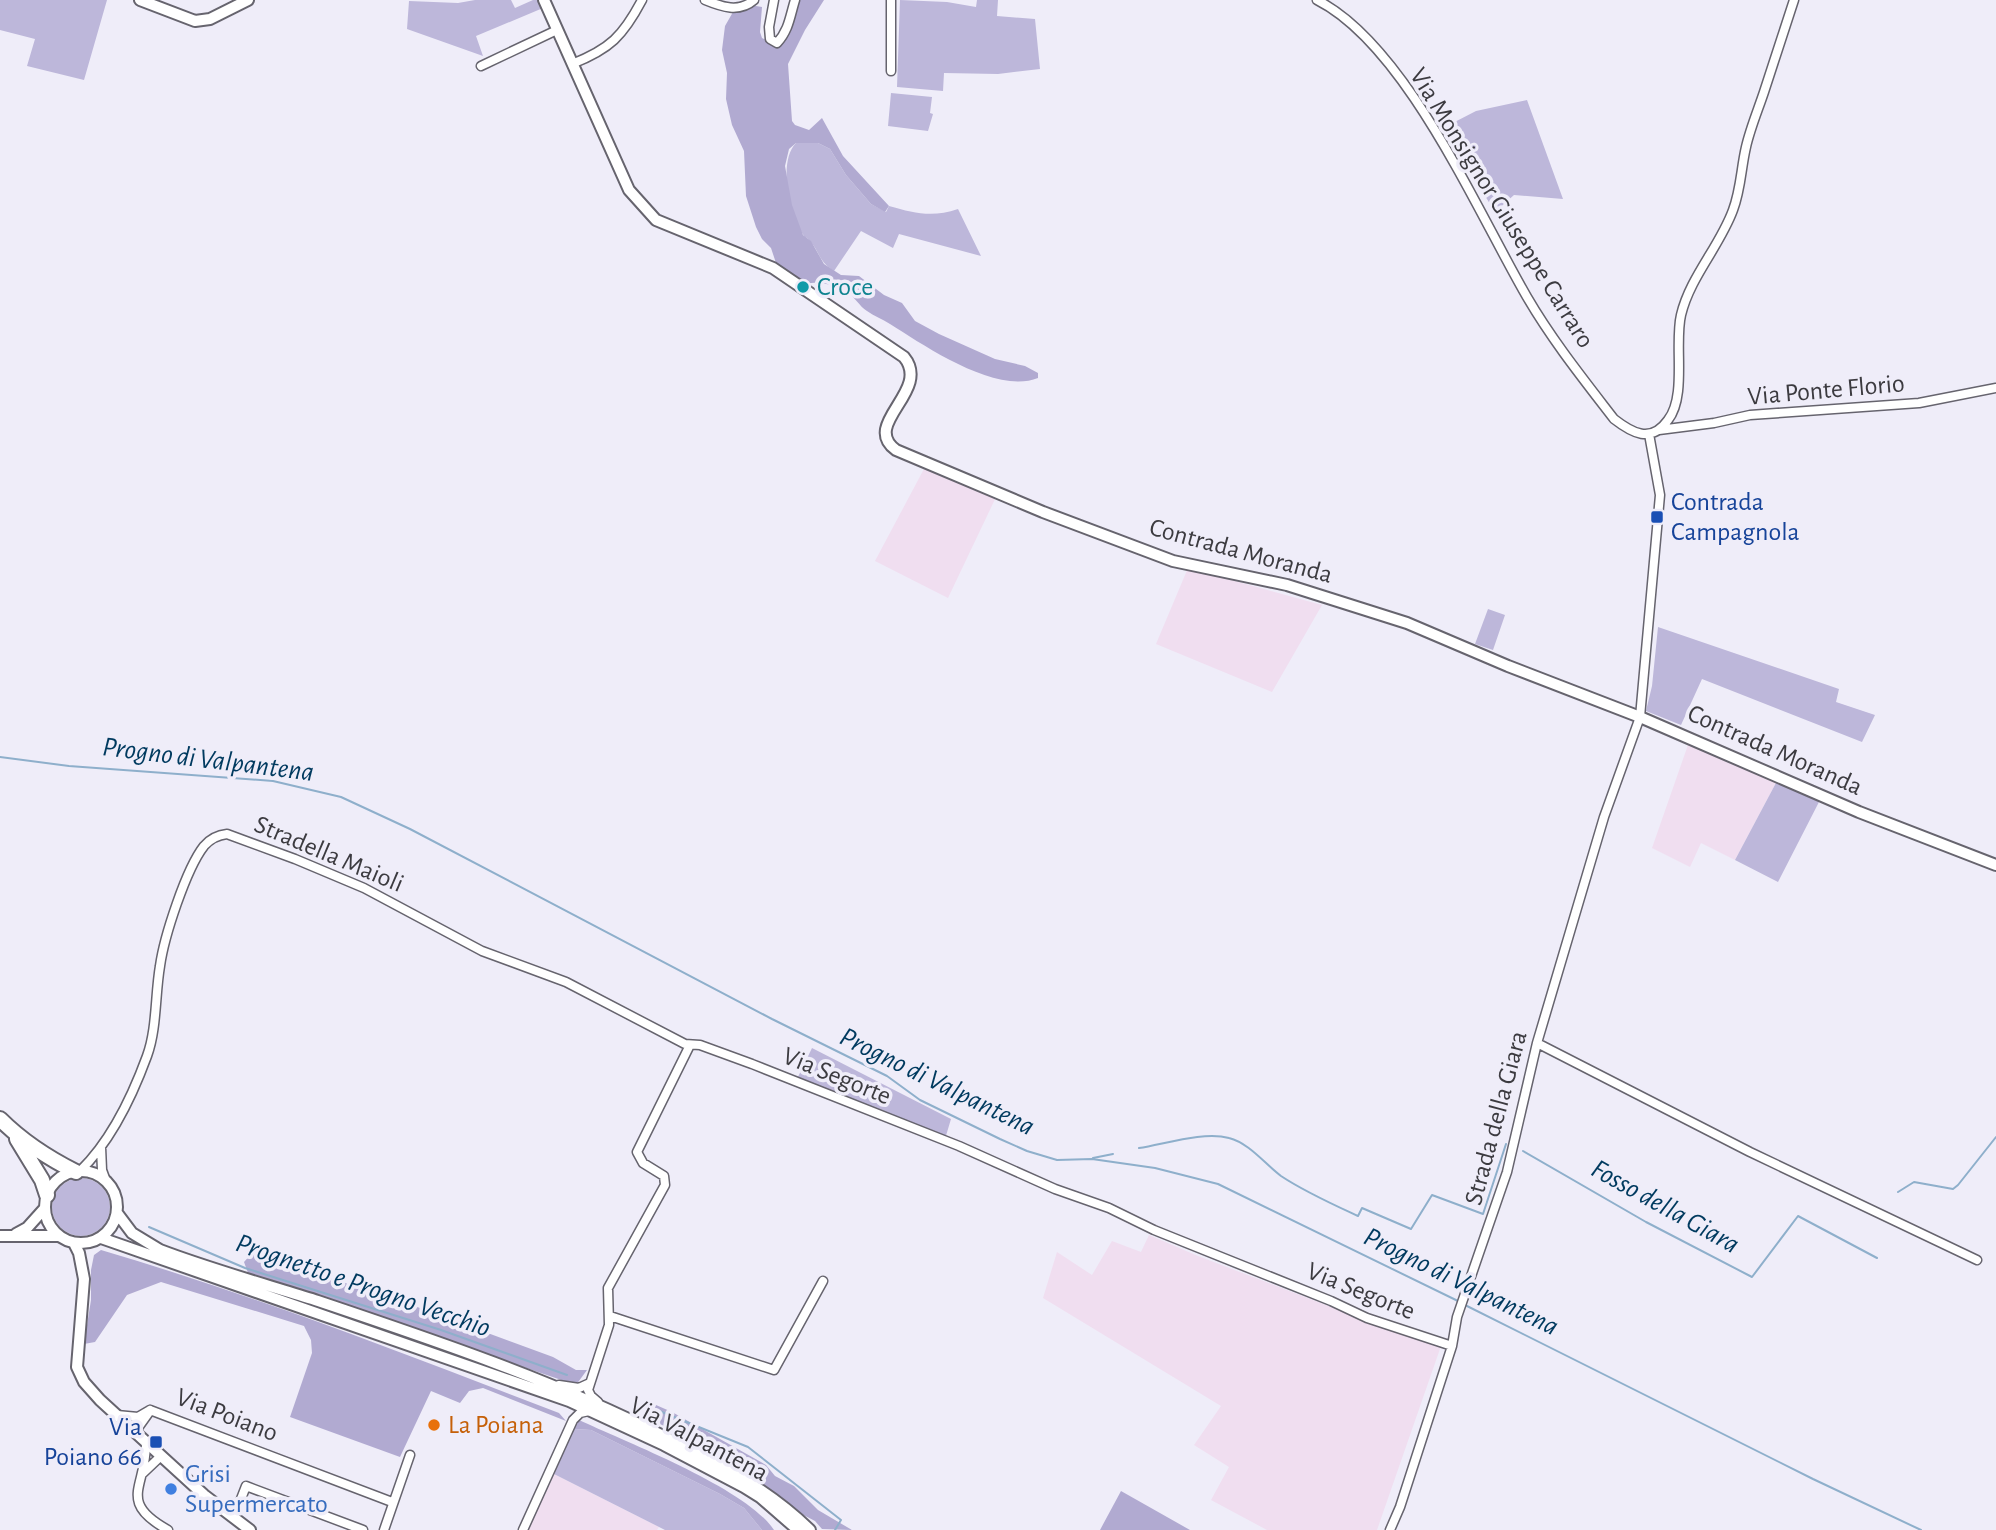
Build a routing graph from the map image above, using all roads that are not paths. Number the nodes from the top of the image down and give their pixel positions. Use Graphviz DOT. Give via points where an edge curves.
graph roads {
  1 [pos="140,0"];
  2 [pos="248,0"];
  3 [pos="544,0"];
  4 [pos="642,0"];
  5 [pos="705,0"];
  6 [pos="754,0"];
  7 [pos="774,0"];
  8 [pos="795,0"];
  9 [pos="891,0"];
  10 [pos="1317,0"];
  11 [pos="1794,0"];
  12 [pos="557,30"];
  13 [pos="572,64"];
  14 [pos="481,66"];
  15 [pos="891,71"];
  16 [pos="1996,388"];
  17 [pos="1659,430"];
  18 [pos="1649,434"];
  19 [pos="1640,717"];
  20 [pos="1996,865"];
  21 [pos="1537,1043"];
  22 [pos="690,1045"];
  23 [pos="5,1124"];
  24 [pos="102,1147"];
  25 [pos="78,1171"];
  26 [pos="106,1181"];
  27 [pos="46,1201"];
  28 [pos="117,1213"];
  29 [pos="14,1235"];
  30 [pos="0,1236"];
  31 [pos="59,1236"];
  32 [pos="96,1240"];
  33 [pos="75,1243"];
  34 [pos="1977,1260"];
  35 [pos="83,1267"];
  36 [pos="824,1281"];
  37 [pos="610,1316"];
  38 [pos="1451,1346"];
  39 [pos="529,1376"];
  40 [pos="590,1383"];
  41 [pos="569,1401"];
  42 [pos="150,1410"];
  43 [pos="593,1411"];
  44 [pos="614,1412"];
  45 [pos="116,1415"];
  46 [pos="573,1420"];
  47 [pos="135,1432"];
  48 [pos="146,1442"];
  49 [pos="410,1455"];
  50 [pos="161,1456"];
  51 [pos="142,1474"];
  52 [pos="392,1502"];
  53 [pos="234,1517"];
  54 [pos="163,1529"];
  55 [pos="250,1530"];
  56 [pos="363,1530"];
  57 [pos="384,1530"];
  58 [pos="523,1530"];
  59 [pos="798,1530"];
  60 [pos="810,1530"];
  61 [pos="1390,1530"];
  1 -- 2 [label="street" via="203,21"];
  3 -- 12 [label="street"];
  4 -- 13 [label="street" via="620,37"];
  5 -- 6 [label="street" via="731,8 746,7"];
  7 -- 8 [label="street" via="769,27 770,39 777,43 790,24"];
  9 -- 15 [label="street"];
  10 -- 18 [label="street, Via Monsignor Giuseppe Carraro" via="1365,37 1419,105 1529,300 1602,404 1630,431"];
  11 -- 17 [label="street" via="1745,148 1733,211 1680,318 1673,414"];
  12 -- 13 [label="street"];
  12 -- 14 [label="street"];
  13 -- 19 [label="street, Contrada Moranda" via="629,190 656,220 773,268 911,365 911,383 886,427 888,444 897,450 1174,561 1348,603"];
  16 -- 17 [label="street, Via Ponte Florio" via="1919,403 1750,415"];
  17 -- 18 [label="street"];
  18 -- 19 [label="street" via="1661,495"];
  19 -- 20 [label="street, Contrada Moranda" via="1859,812"];
  19 -- 21 [label="street, Strada della Giara" via="1604,817"];
  21 -- 34 [label="street" via="1750,1152"];
  21 -- 38 [label="street, Strada della Giara" via="1507,1172"];
  22 -- 24 [label="street, Stradella Maioli" via="566,982 482,951 364,888 229,834 220,835 205,845 181,895 159,967 148,1054"];
  22 -- 37 [label="street" via="637,1152 643,1163 664,1176 665,1185 608,1288"];
  22 -- 38 [label="street, Via Segorte" via="752,1064 1367,1318"];
  23 -- 25 [label="highway" via="47,1156"];
  23 -- 27 [label="highway" via="29,1156"];
  24 -- 25 [label="street, Stradella Maioli"];
  24 -- 26 [label="street"];
  25 -- 26 [label="street"];
  25 -- 27 [label="street" via="58,1179"];
  26 -- 28 [label="street, Via Valpantena" via="114,1193"];
  27 -- 29 [label="street" via="27,1228"];
  27 -- 31 [label="street" via="49,1224"];
  28 -- 32 [label="street" via="114,1223"];
  28 -- 39 [label="street, Via Valpantena" via="132,1233 160,1250"];
  29 -- 30 [label="street, Via Valpantena"];
  29 -- 31 [label="street, Via Valpantena"];
  31 -- 33 [label="street, Via Valpantena"];
  32 -- 33 [label="street, Via Valpantena"];
  32 -- 35 [label="street" via="85,1254"];
  32 -- 41 [label="street, Via Valpantena"];
  33 -- 35 [label="street"];
  35 -- 45 [label="street" via="77,1367 84,1382"];
  36 -- 37 [label="street" via="774,1370"];
  37 -- 40 [label="street"];
  38 -- 61 [label="street, Strada della Giara"];
  39 -- 40 [label="street, Via Valpantena" via="575,1388"];
  39 -- 44 [label="street, Via Valpantena"];
  40 -- 44 [label="street, Via Valpantena" via="589,1394"];
  41 -- 43 [label="street, Via Valpantena"];
  41 -- 46 [label="street"];
  42 -- 45 [label="street, Via Poiano" via="138,1417"];
  42 -- 47 [label="street, Via Poiano"];
  42 -- 52 [label="street, Via Poiano"];
  43 -- 46 [label="street" via="580,1413"];
  43 -- 59 [label="street, Via Valpantena" via="744,1487"];
  44 -- 60 [label="street, Via Valpantena" via="747,1479"];
  45 -- 47 [label="street"];
  46 -- 58 [label="street"];
  47 -- 48 [label="street"];
  48 -- 50 [label="street"];
  48 -- 51 [label="street"];
  49 -- 52 [label="street"];
  50 -- 51 [label="street"];
  50 -- 53 [label="street"];
  51 -- 54 [label="street" via="137,1500 140,1509"];
  52 -- 57 [label="street"];
  53 -- 55 [label="street"];
  53 -- 56 [label="street" via="246,1486"];
}
